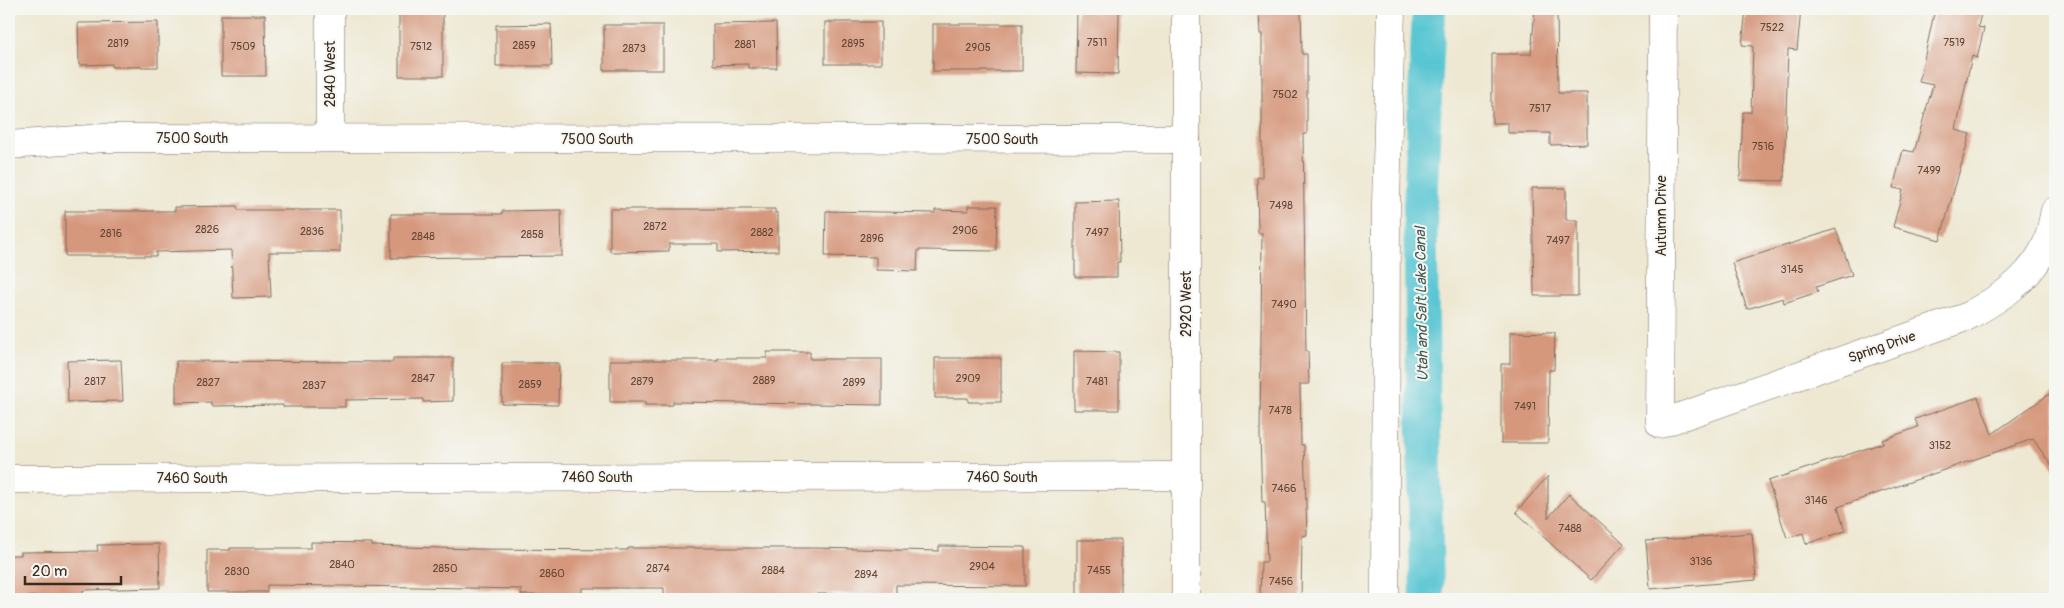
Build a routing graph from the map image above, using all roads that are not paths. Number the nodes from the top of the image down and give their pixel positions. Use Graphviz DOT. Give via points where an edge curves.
graph roads {
  1 [pos="330,9"];
  2 [pos="1186,9"];
  3 [pos="1390,9"];
  4 [pos="1662,9"];
  5 [pos="330,138"];
  6 [pos="1186,139"];
  7 [pos="9,145"];
  8 [pos="2055,211"];
  9 [pos="1660,424"];
  10 [pos="1186,476"];
  11 [pos="9,479"];
  12 [pos="1186,599"];
  13 [pos="1385,599"];
  1 -- 5 [label="street, 2840 West"];
  2 -- 6 [label="street, 2920 West"];
  3 -- 13 [label="street"];
  4 -- 9 [label="street, Autumn Drive"];
  5 -- 6 [label="street, 7500 South"];
  5 -- 7 [label="street, 7500 South" via="104,138"];
  6 -- 10 [label="street, 2920 West"];
  8 -- 9 [label="street, Spring Drive" via="2046,244 2028,273 2000,299 1966,317"];
  10 -- 11 [label="street, 7460 South"];
  10 -- 12 [label="street, 2920 West"];
}
